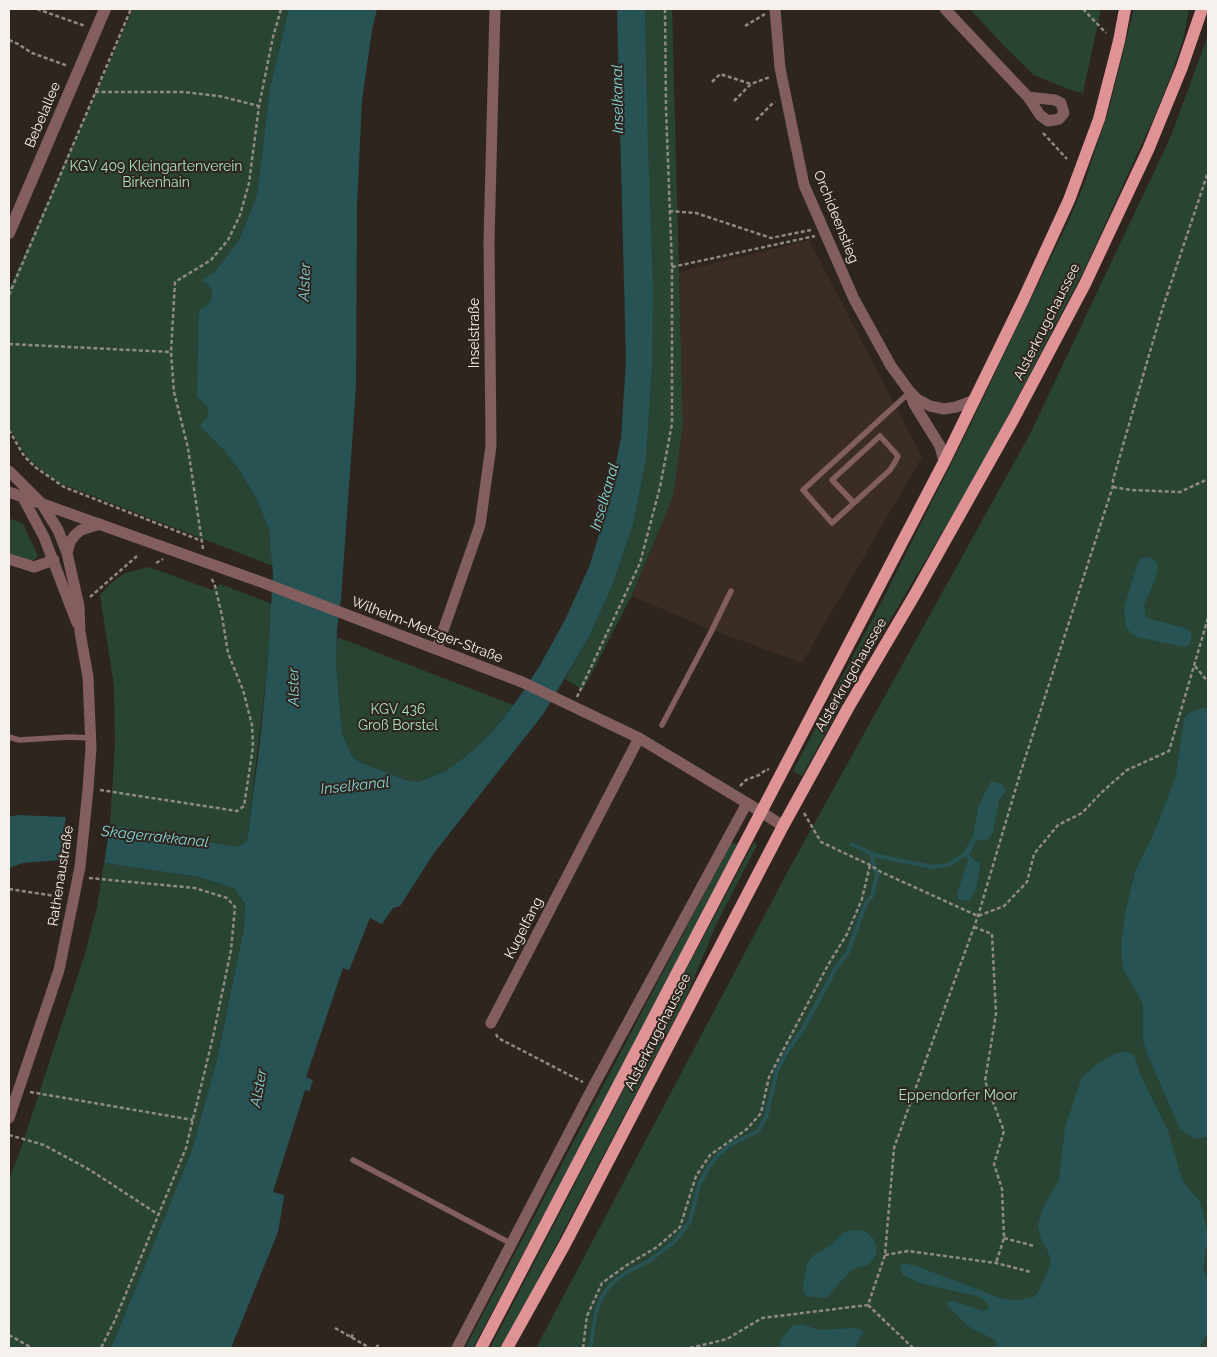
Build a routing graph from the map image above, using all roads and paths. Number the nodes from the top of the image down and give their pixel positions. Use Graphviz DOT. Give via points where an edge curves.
graph roads {
  1 [pos="37,9"];
  2 [pos="105,9"];
  3 [pos="130,9"];
  4 [pos="281,9"];
  5 [pos="495,9"];
  6 [pos="665,9"];
  7 [pos="945,9"];
  8 [pos="1083,9"];
  9 [pos="1125,9"];
  10 [pos="1202,9"];
  11 [pos="775,11"];
  12 [pos="745,26"];
  13 [pos="96,30"];
  14 [pos="1106,33"];
  15 [pos="9,40"];
  16 [pos="79,70"];
  17 [pos="782,76"];
  18 [pos="712,82"];
  19 [pos="751,84"];
  20 [pos="95,92"];
  21 [pos="1028,97"];
  22 [pos="786,100"];
  23 [pos="734,101"];
  24 [pos="258,106"];
  25 [pos="756,120"];
  26 [pos="1043,132"];
  27 [pos="1068,159"];
  28 [pos="1208,172"];
  29 [pos="669,212"];
  30 [pos="823,230"];
  31 [pos="9,233"];
  32 [pos="672,267"];
  33 [pos="9,295"];
  34 [pos="9,344"];
  35 [pos="171,352"];
  36 [pos="910,392"];
  37 [pos="975,400"];
  38 [pos="9,430"];
  39 [pos="944,462"];
  40 [pos="9,471"];
  41 [pos="1208,479"];
  42 [pos="1113,486"];
  43 [pos="9,492"];
  44 [pos="23,498"];
  45 [pos="42,504"];
  46 [pos="854,504"];
  47 [pos="100,524"];
  48 [pos="202,541"];
  49 [pos="67,553"];
  50 [pos="137,556"];
  51 [pos="9,559"];
  52 [pos="54,560"];
  53 [pos="204,562"];
  54 [pos="731,591"];
  55 [pos="79,606"];
  56 [pos="1208,618"];
  57 [pos="80,632"];
  58 [pos="436,648"];
  59 [pos="1195,666"];
  60 [pos="1208,682"];
  61 [pos="568,703"];
  62 [pos="662,725"];
  63 [pos="9,737"];
  64 [pos="90,738"];
  65 [pos="639,738"];
  66 [pos="775,773"];
  67 [pos="740,786"];
  68 [pos="88,789"];
  69 [pos="747,802"];
  70 [pos="762,812"];
  71 [pos="803,812"];
  72 [pos="782,826"];
  73 [pos="870,865"];
  74 [pos="101,879"];
  75 [pos="9,888"];
  76 [pos="55,896"];
  77 [pos="978,916"];
  78 [pos="974,927"];
  79 [pos="492,1023"];
  80 [pos="593,1087"];
  81 [pos="18,1090"];
  82 [pos="9,1118"];
  83 [pos="193,1120"];
  84 [pos="9,1135"];
  85 [pos="353,1160"];
  86 [pos="159,1216"];
  87 [pos="1004,1238"];
  88 [pos="512,1244"];
  89 [pos="1034,1246"];
  90 [pos="885,1255"];
  91 [pos="996,1263"];
  92 [pos="1031,1272"];
  93 [pos="868,1305"];
  94 [pos="343,1327"];
  95 [pos="335,1328"];
  96 [pos="340,1332"];
  97 [pos="354,1332"];
  98 [pos="9,1335"];
  99 [pos="351,1338"];
  100 [pos="379,1344"];
  101 [pos="32,1348"];
  102 [pos="101,1348"];
  103 [pos="370,1348"];
  104 [pos="376,1348"];
  105 [pos="457,1348"];
  106 [pos="480,1348"];
  107 [pos="507,1348"];
  108 [pos="583,1348"];
  109 [pos="690,1348"];
  110 [pos="913,1348"];
  1 -- 13 [label="path"];
  2 -- 13 [label="street, Bebelallee"];
  3 -- 20 [label="path"];
  4 -- 24 [label="path"];
  5 -- 58 [label="street, Inselstraße" via="489,241 491,446 480,525"];
  6 -- 29 [label="path"];
  7 -- 21 [label="street"];
  8 -- 14 [label="path"];
  9 -- 37 [label="main road, Alsterkrugchaussee" via="1099,119 1081,170"];
  10 -- 72 [label="main road, Alsterkrugchaussee" via="1148,150 1085,284 1014,418"];
  11 -- 12 [label="path"];
  11 -- 17 [label="street, Orchideenstieg"];
  13 -- 16 [label="street, Bebelallee"];
  15 -- 16 [label="path" via="32,53"];
  16 -- 31 [label="street, Bebelallee"];
  17 -- 19 [label="path"];
  17 -- 22 [label="street, Orchideenstieg"];
  18 -- 19 [label="path" via="720,74"];
  19 -- 23 [label="path"];
  20 -- 24 [label="path" via="183,92 219,96"];
  20 -- 33 [label="path"];
  22 -- 25 [label="path" via="773,103"];
  22 -- 30 [label="street, Orchideenstieg" via="804,185"];
  24 -- 35 [label="path" via="249,183 232,232 211,260 175,282"];
  26 -- 27 [label="path"];
  28 -- 42 [label="path" via="1162,310"];
  29 -- 30 [label="path" via="696,213 771,238"];
  29 -- 32 [label="path"];
  30 -- 32 [label="path"];
  30 -- 36 [label="street, Orchideenstieg" via="854,299 891,366"];
  32 -- 61 [label="path" via="672,424 660,487 640,563"];
  34 -- 35 [label="path"];
  35 -- 48 [label="path" via="174,392 188,448"];
  36 -- 37 [label="street, Orchideenstieg" via="921,402 939,409"];
  36 -- 39 [label="street, Orchideenstieg" via="940,446"];
  36 -- 46 [label="lane" via="803,490 832,523"];
  37 -- 39 [label="main road, Alsterkrugchaussee"];
  38 -- 48 [label="path" via="35,468 64,487"];
  39 -- 70 [label="main road, Alsterkrugchaussee"];
  40 -- 44 [label="street, Wilhelm-Metzger-Straße"];
  40 -- 45 [label="street, Wilhelm-Metzger-Straße"];
  41 -- 42 [label="path" via="1180,492"];
  42 -- 77 [label="path"];
  43 -- 44 [label="street, Wilhelm-Metzger-Straße"];
  44 -- 45 [label="street, Wilhelm-Metzger-Straße"];
  44 -- 52 [label="street, Rathenaustraße"];
  45 -- 47 [label="street, Wilhelm-Metzger-Straße"];
  45 -- 49 [label="street, Rathenaustraße"];
  46 -- 46 [label="lane" via="890,470 898,456 880,436 832,480"];
  47 -- 49 [label="street" via="75,535"];
  47 -- 53 [label="street, Wilhelm-Metzger-Straße"];
  48 -- 53 [label="path"];
  49 -- 55 [label="street, Rathenaustraße"];
  50 -- 55 [label="path"];
  51 -- 52 [label="street" via="34,567"];
  52 -- 57 [label="street, Rathenaustraße"];
  53 -- 58 [label="street, Wilhelm-Metzger-Straße"];
  53 -- 68 [label="path" via="215,586 228,653 243,690 252,725 253,747 244,806 237,811"];
  54 -- 62 [label="lane"];
  55 -- 57 [label="street, Rathenaustraße"];
  56 -- 59 [label="path"];
  57 -- 64 [label="street, Rathenaustraße" via="88,677"];
  58 -- 61 [label="street, Wilhelm-Metzger-Straße"];
  59 -- 60 [label="path"];
  59 -- 77 [label="path" via="1169,751 1127,770 1082,813 1058,824 1034,854 1027,882 1004,906"];
  61 -- 65 [label="street, Wilhelm-Metzger-Straße"];
  63 -- 64 [label="lane" via="19,740"];
  64 -- 68 [label="street, Rathenaustraße"];
  65 -- 69 [label="street, Wilhelm-Metzger-Straße"];
  65 -- 79 [label="street, Kugelfang"];
  66 -- 67 [label="path" via="767,769"];
  68 -- 81 [label="street, Rathenaustraße" via="80,867 59,970"];
  69 -- 70 [label="street, Wilhelm-Metzger-Straße"];
  69 -- 80 [label="street"];
  70 -- 72 [label="street, Wilhelm-Metzger-Straße"];
  70 -- 106 [label="main road, Alsterkrugchaussee"];
  71 -- 73 [label="path" via="821,842"];
  72 -- 107 [label="main road, Alsterkrugchaussee" via="565,1244"];
  73 -- 77 [label="path"];
  73 -- 108 [label="path" via="862,899 847,934 769,1077 761,1112 747,1129 710,1155 696,1176 680,1227 657,1247 602,1284 587,1316"];
  74 -- 83 [label="path" via="195,888 227,898 235,907 231,950"];
  75 -- 76 [label="path"];
  77 -- 78 [label="path"];
  78 -- 87 [label="path" via="992,934 996,1014 985,1081 1004,1131 994,1164 1002,1189"];
  78 -- 90 [label="path" via="894,1148"];
  79 -- 80 [label="path" via="498,1038"];
  80 -- 88 [label="street"];
  81 -- 82 [label="street, Rathenaustraße"];
  81 -- 83 [label="path"];
  83 -- 86 [label="path" via="186,1148"];
  84 -- 86 [label="path" via="44,1146 90,1170"];
  85 -- 88 [label="lane"];
  86 -- 102 [label="path"];
  87 -- 89 [label="path"];
  87 -- 91 [label="path"];
  88 -- 105 [label="street"];
  90 -- 91 [label="path" via="908,1251"];
  90 -- 93 [label="path"];
  91 -- 92 [label="path"];
  93 -- 109 [label="path" via="762,1318 727,1339"];
  93 -- 110 [label="path"];
  94 -- 96 [label="path"];
  95 -- 96 [label="path"];
  96 -- 99 [label="path"];
  97 -- 99 [label="path"];
  98 -- 101 [label="path"];
  99 -- 103 [label="path"];
  100 -- 104 [label="path"];
}
